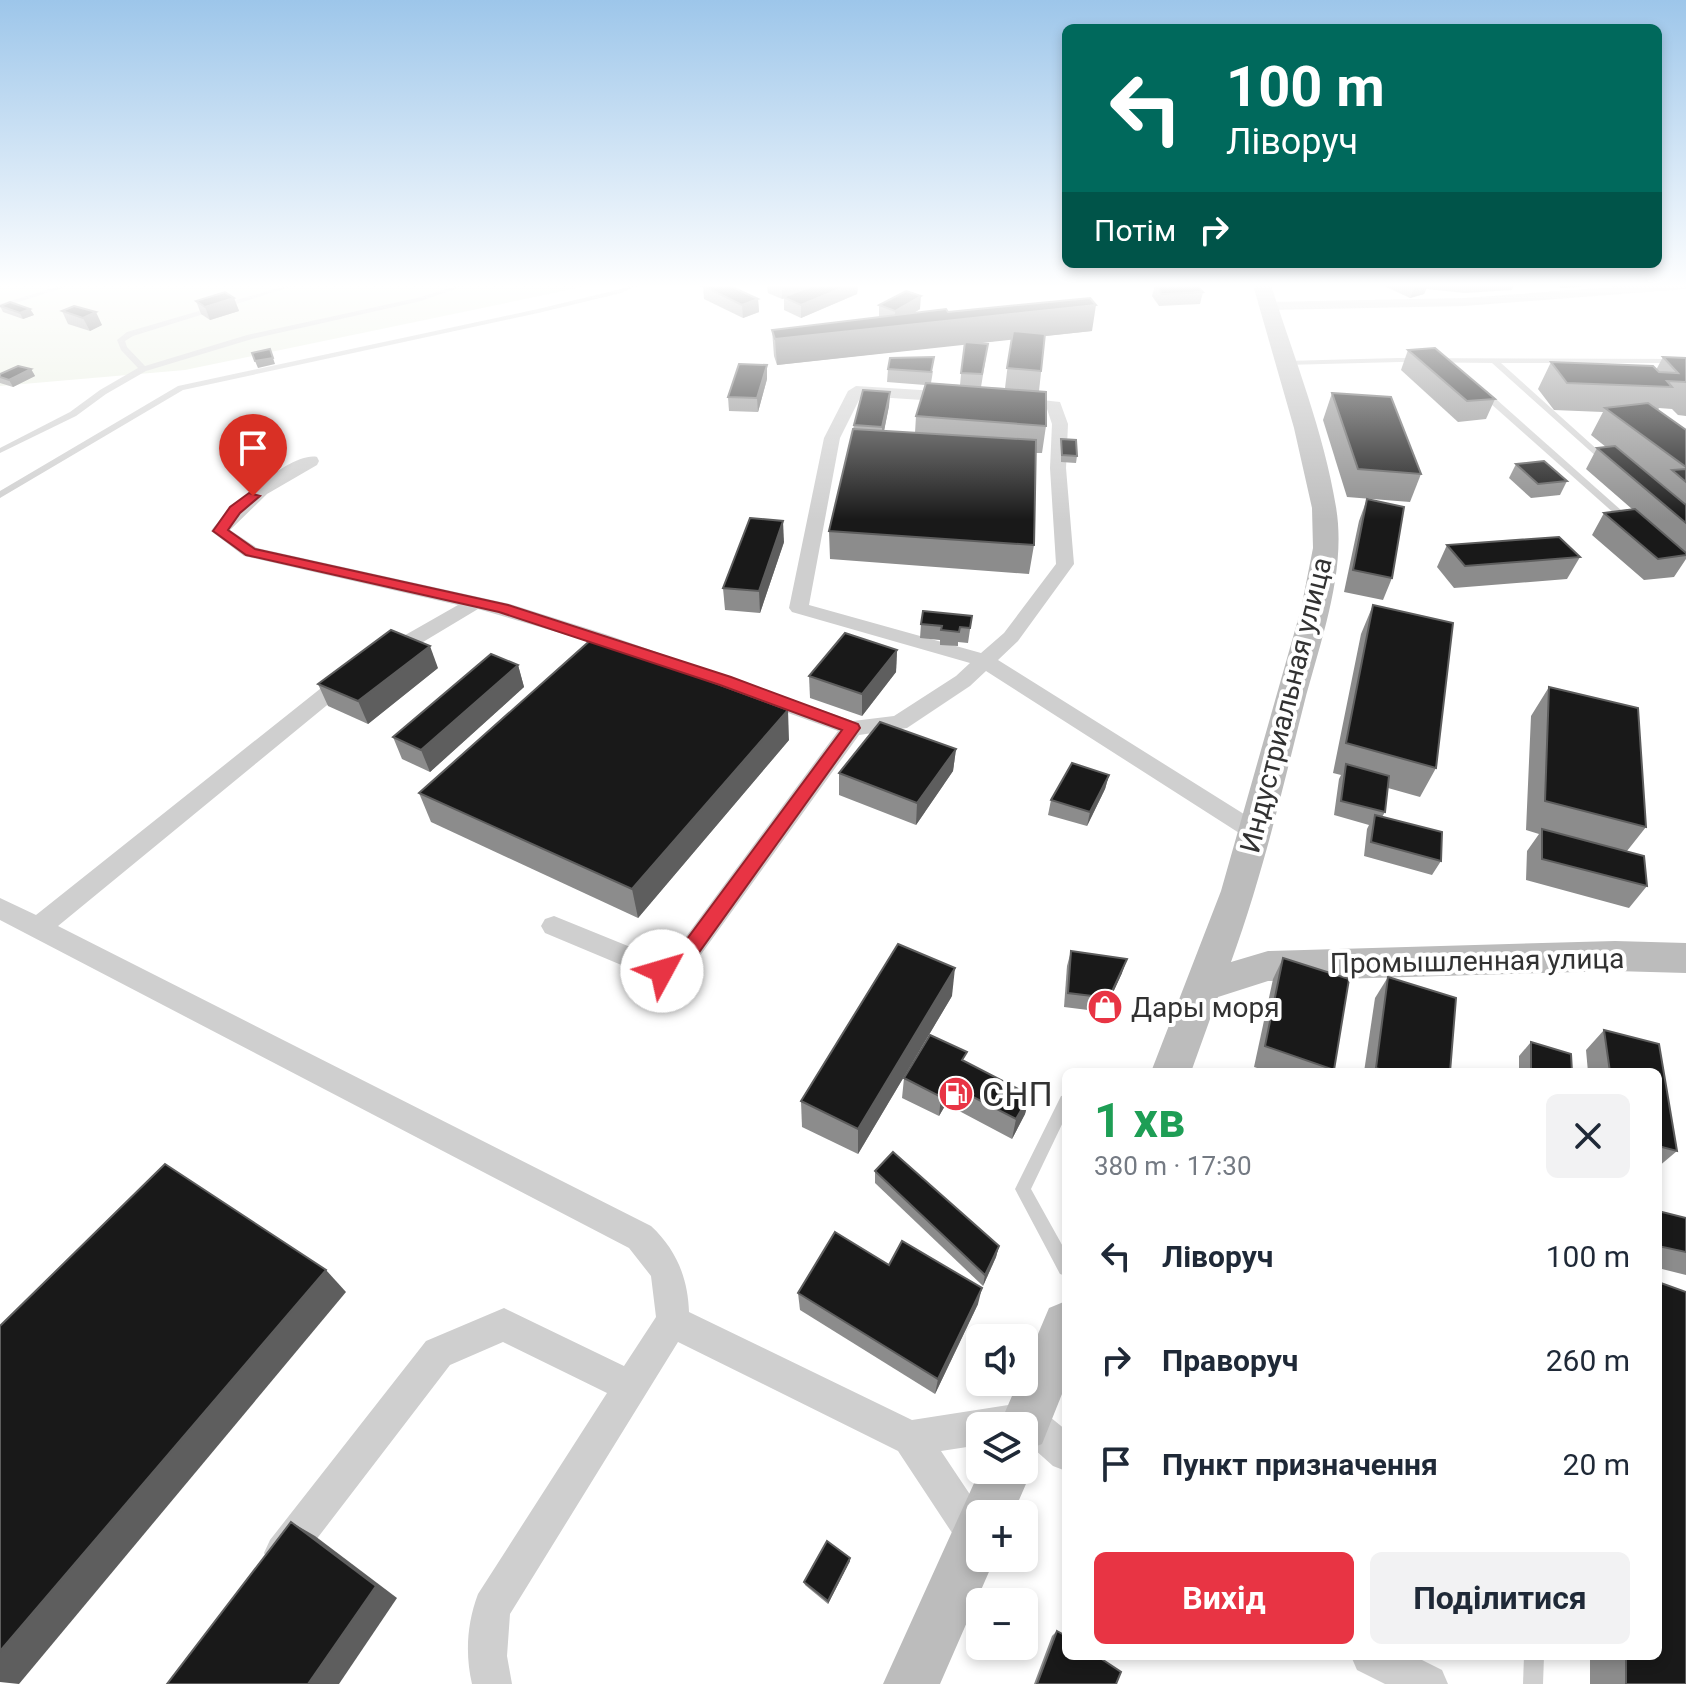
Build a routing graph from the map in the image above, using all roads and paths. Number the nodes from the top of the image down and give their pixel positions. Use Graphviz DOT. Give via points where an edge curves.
graph roads {
  1 [pos="1285,363"];
  2 [pos="139,364"];
  3 [pos="161,364"];
  4 [pos="294,364"];
  5 [pos="1454,364"];
  6 [pos="1498,364"];
  7 [pos="143,369"];
  8 [pos="1460,370"];
  9 [pos="1480,389"];
  10 [pos="0,451"];
  11 [pos="311,461"];
  12 [pos="1613,469"];
  13 [pos="0,495"];
  14 [pos="1639,531"];
  15 [pos="475,603"];
  16 [pos="985,661"];
  17 [pos="852,728"];
  18 [pos="1255,832"];
  19 [pos="1239,891"];
  20 [pos="0,908"];
  21 [pos="554,926"];
  22 [pos="38,928"];
  23 [pos="1686,958"];
  24 [pos="1268,966"];
  25 [pos="1206,985"];
  26 [pos="1173,1068"];
  27 [pos="1062,1109"];
  28 [pos="1062,1261"];
  29 [pos="672,1321"];
  30 [pos="1062,1332"];
  31 [pos="631,1387"];
  32 [pos="1019,1412"];
  33 [pos="966,1429"];
  34 [pos="911,1438"];
  35 [pos="1038,1438"];
  36 [pos="1062,1451"];
  37 [pos="966,1508"];
  38 [pos="966,1563"];
  39 [pos="266,1575"];
  40 [pos="1379,1660"];
  41 [pos="1534,1660"];
  42 [pos="492,1684"];
  43 [pos="911,1684"];
  44 [pos="1428,1684"];
  45 [pos="1533,1684"];
  1 -- 18 [label="main road, Индустриальная улица" via="1324,508 1326,548 1315,609"];
  2 -- 7 [label="lane"];
  3 -- 7 [label="lane"];
  4 -- 13 [label="lane" via="181,388"];
  5 -- 8 [label="lane"];
  6 -- 12 [label="lane"];
  7 -- 10 [label="lane" via="73,414"];
  9 -- 14 [label="lane"];
  11 -- 15 [label="street" via="235,510 220,531 251,552"];
  15 -- 17 [label="street" via="598,638"];
  15 -- 22 [label="street" via="342,681"];
  16 -- 16 [label="street" via="799,608 832,438 856,391 1054,405 1060,424 1065,564 1011,637"];
  16 -- 17 [label="street" via="899,723"];
  16 -- 18 [label="street"];
  17 -- 21 [label="street" via="688,953 662,971"];
  18 -- 19 [label="main road, Индустриальная улица"];
  19 -- 24 [label="main road" via="1241,929"];
  19 -- 25 [label="main road, Индустриальная улица"];
  20 -- 22 [label="street"];
  22 -- 29 [label="street" via="640,1237 668,1272"];
  23 -- 24 [label="main road, Промышленная улица"];
  24 -- 25 [label="main road, Промышленная улица"];
  25 -- 26 [label="main road, Индустриальная улица"];
  27 -- 28 [label="lane" via="1023,1189"];
  29 -- 31 [label="street"];
  29 -- 34 [label="street"];
  30 -- 32 [label="main road"];
  31 -- 39 [label="street" via="504,1325 438,1353"];
  31 -- 42 [label="street" via="492,1608 486,1638"];
  33 -- 34 [label="street"];
  34 -- 37 [label="street"];
  35 -- 36 [label="street"];
  38 -- 43 [label="main road"];
  40 -- 44 [label="street"];
  41 -- 45 [label="lane"];
}
